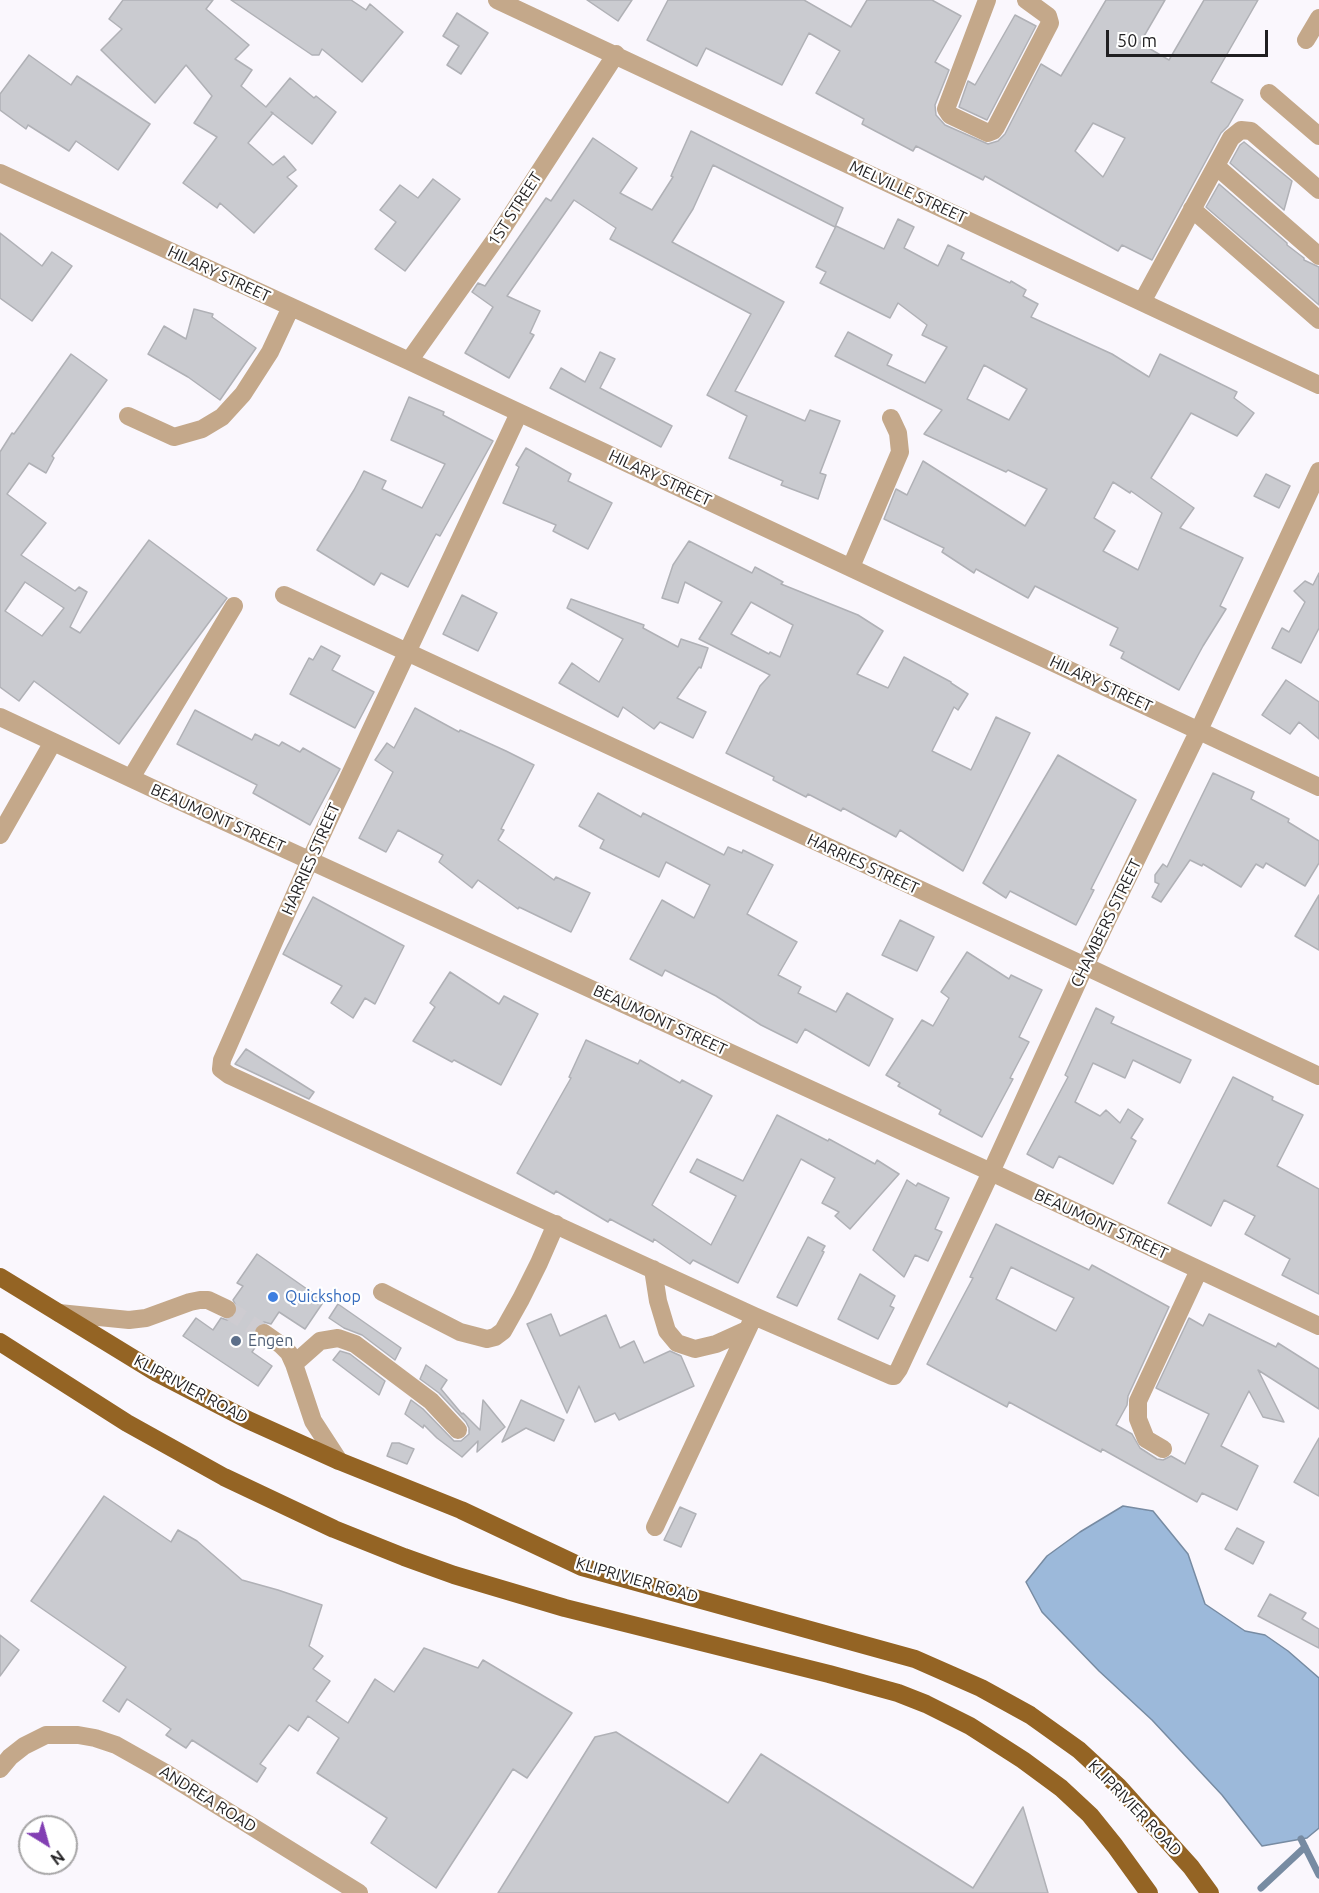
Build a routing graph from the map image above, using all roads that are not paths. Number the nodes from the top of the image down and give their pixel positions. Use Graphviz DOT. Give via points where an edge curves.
graph roads {
  1 [pos="497,0"];
  2 [pos="987,0"];
  3 [pos="1026,0"];
  4 [pos="1319,18"];
  5 [pos="1306,40"];
  6 [pos="616,54"];
  7 [pos="1269,93"];
  8 [pos="1319,136"];
  9 [pos="1216,166"];
  10 [pos="0,173"];
  11 [pos="1319,190"];
  12 [pos="1192,209"];
  13 [pos="1319,256"];
  14 [pos="1142,302"];
  15 [pos="291,307"];
  16 [pos="1319,320"];
  17 [pos="409,361"];
  18 [pos="1319,385"];
  19 [pos="519,413"];
  20 [pos="128,416"];
  21 [pos="891,418"];
  22 [pos="1319,471"];
  23 [pos="851,567"];
  24 [pos="284,595"];
  25 [pos="234,606"];
  26 [pos="408,652"];
  27 [pos="0,717"];
  28 [pos="1199,730"];
  29 [pos="53,742"];
  30 [pos="131,778"];
  31 [pos="1319,787"];
  32 [pos="0,835"];
  33 [pos="310,860"];
  34 [pos="1085,966"];
  35 [pos="1319,1076"];
  36 [pos="991,1172"];
  37 [pos="556,1224"];
  38 [pos="653,1269"];
  39 [pos="1198,1270"];
  40 [pos="0,1277"];
  41 [pos="382,1292"];
  42 [pos="227,1309"];
  43 [pos="59,1312"];
  44 [pos="751,1323"];
  45 [pos="1319,1326"];
  46 [pos="264,1333"];
  47 [pos="0,1342"];
  48 [pos="294,1364"];
  49 [pos="458,1430"];
  50 [pos="1163,1449"];
  51 [pos="339,1461"];
  52 [pos="655,1527"];
  53 [pos="0,1769"];
  54 [pos="359,1893"];
  55 [pos="1149,1893"];
  56 [pos="1210,1893"];
  1 -- 6 [label="street, MELVILLE STREET"];
  2 -- 3 [label="street" via="946,109 948,114 991,133 1050,23 1048,16"];
  4 -- 5 [label="street"];
  6 -- 14 [label="street, MELVILLE STREET"];
  6 -- 17 [label="street, 1ST STREET" via="497,237"];
  7 -- 8 [label="street"];
  9 -- 11 [label="street" via="1231,138 1241,130 1251,131"];
  9 -- 12 [label="street"];
  9 -- 13 [label="street"];
  10 -- 15 [label="street, HILARY STREET"];
  12 -- 14 [label="street"];
  12 -- 16 [label="street"];
  14 -- 18 [label="street, MELVILLE STREET"];
  15 -- 17 [label="street, HILARY STREET"];
  15 -- 20 [label="street" via="270,352 243,394 222,417 202,429 174,437"];
  17 -- 19 [label="street, HILARY STREET"];
  19 -- 23 [label="street, HILARY STREET"];
  19 -- 26 [label="street, HARRIES STREET"];
  21 -- 23 [label="street" via="900,452"];
  22 -- 28 [label="street, CHAMBERS STREET"];
  23 -- 28 [label="street, HILARY STREET"];
  24 -- 26 [label="street, HARRIES STREET"];
  25 -- 30 [label="street"];
  26 -- 33 [label="street, HARRIES STREET"];
  26 -- 34 [label="street, HARRIES STREET"];
  27 -- 29 [label="street, BEAUMONT STREET"];
  28 -- 31 [label="street, HILARY STREET"];
  28 -- 34 [label="street, CHAMBERS STREET"];
  29 -- 30 [label="street, BEAUMONT STREET"];
  29 -- 32 [label="street"];
  30 -- 33 [label="street, BEAUMONT STREET"];
  33 -- 36 [label="street, BEAUMONT STREET"];
  33 -- 37 [label="street, HARRIES STREET" via="221,1069"];
  34 -- 35 [label="street, HARRIES STREET"];
  34 -- 36 [label="street, CHAMBERS STREET"];
  36 -- 39 [label="street, BEAUMONT STREET"];
  36 -- 44 [label="street, CHAMBERS STREET" via="894,1376"];
  37 -- 38 [label="street"];
  37 -- 41 [label="street" via="520,1299 495,1337 487,1339 460,1332"];
  38 -- 44 [label="street"];
  38 -- 44 [label="street" via="667,1330 677,1343 695,1349 716,1344"];
  39 -- 45 [label="street, BEAUMONT STREET"];
  39 -- 50 [label="street" via="1138,1401 1138,1419 1146,1439"];
  40 -- 43 [label="main road, KLIPRIVIER ROAD"];
  42 -- 43 [label="street" via="200,1300 129,1320"];
  43 -- 51 [label="main road, KLIPRIVIER ROAD" via="158,1373"];
  44 -- 52 [label="street"];
  46 -- 48 [label="street" via="289,1353"];
  47 -- 55 [label="main road" via="127,1423 224,1477 404,1557 565,1608 829,1674 926,1704 970,1726 1061,1788 1090,1815"];
  48 -- 49 [label="street" via="320,1341 338,1338 355,1344 431,1401"];
  48 -- 51 [label="street" via="312,1421"];
  51 -- 56 [label="main road, KLIPRIVIER ROAD" via="461,1510 582,1567 915,1659 981,1688 1030,1715 1079,1750 1125,1794"];
  53 -- 54 [label="street, ANDREA ROAD" via="24,1746 46,1735 78,1735 116,1745"];
}
